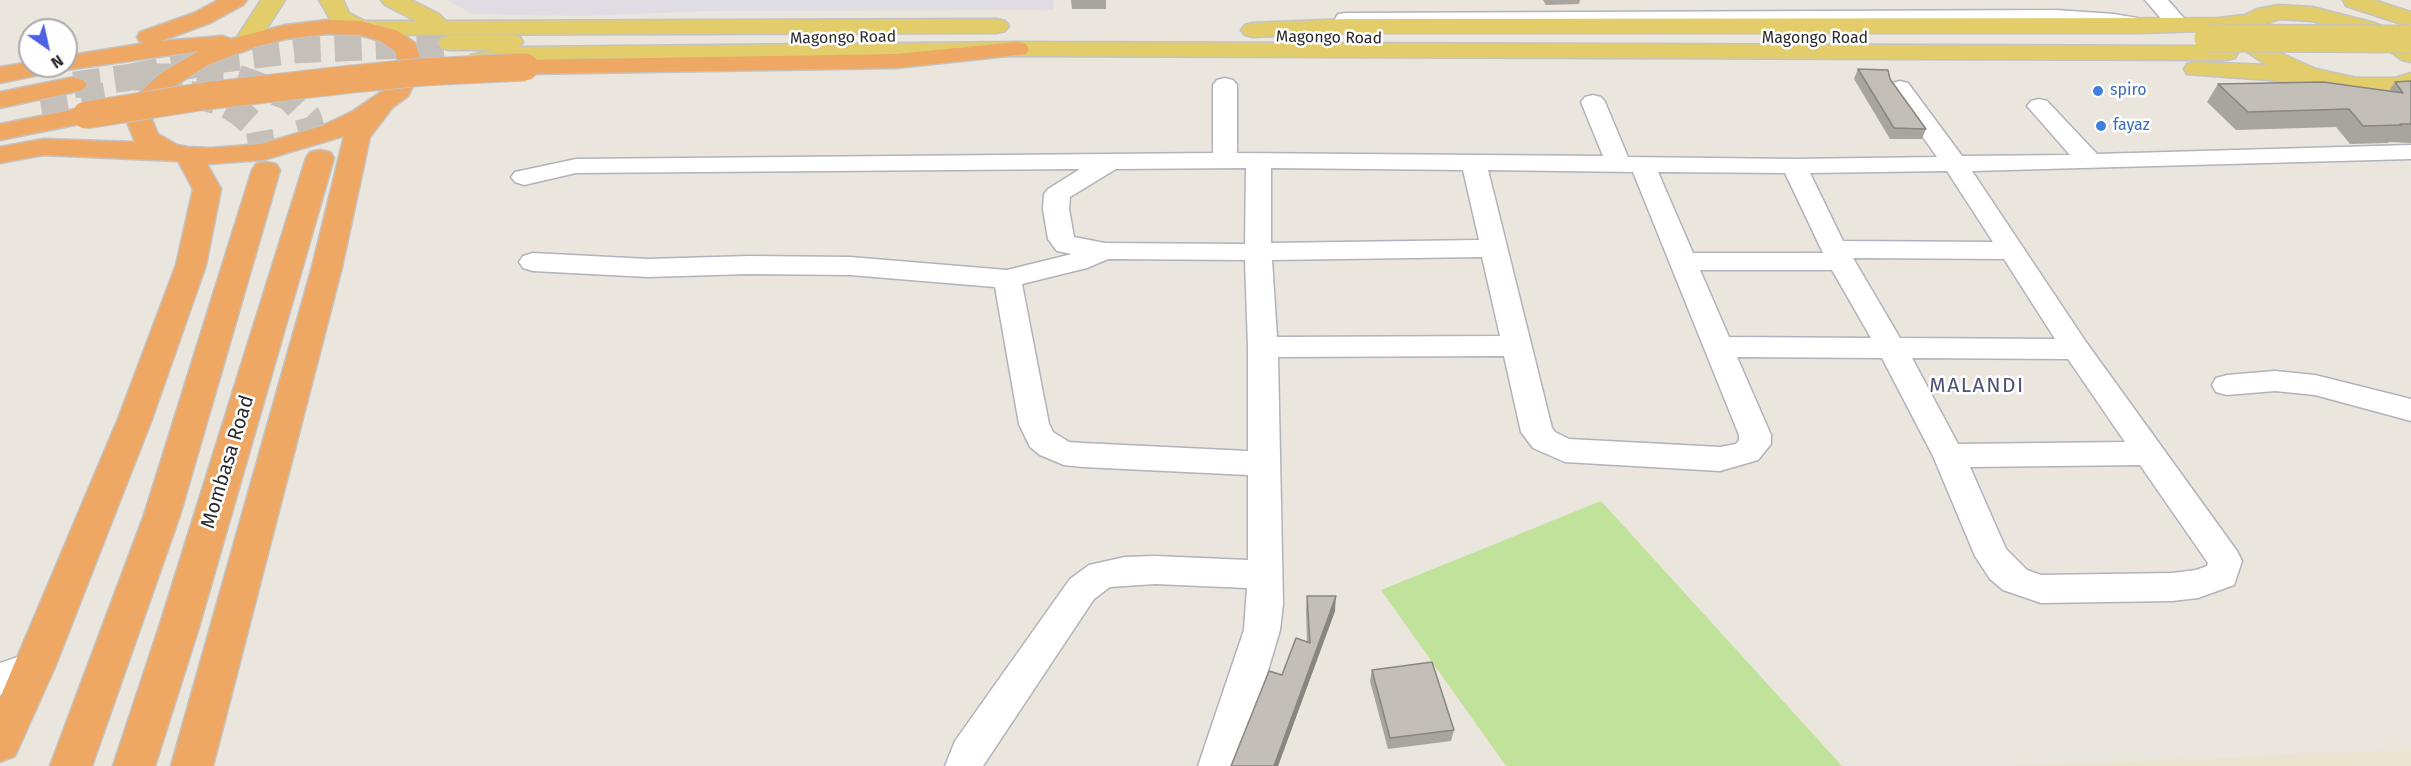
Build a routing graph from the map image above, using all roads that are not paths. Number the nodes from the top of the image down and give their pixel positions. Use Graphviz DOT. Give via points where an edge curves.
graph roads {
  1 [pos="235,0"];
  2 [pos="273,0"];
  3 [pos="330,0"];
  4 [pos="393,0"];
  5 [pos="2156,0"];
  6 [pos="2308,0"];
  7 [pos="2217,5"];
  8 [pos="2262,12"];
  9 [pos="2343,13"];
  10 [pos="1344,15"];
  11 [pos="2411,20"];
  12 [pos="2179,25"];
  13 [pos="2411,27"];
  14 [pos="361,28"];
  15 [pos="445,35"];
  16 [pos="1210,36"];
  17 [pos="2411,39"];
  18 [pos="246,42"];
  19 [pos="1017,49"];
  20 [pos="1151,50"];
  21 [pos="2411,54"];
  22 [pos="78,65"];
  23 [pos="78,67"];
  24 [pos="18,71"];
  25 [pos="0,75"];
  26 [pos="2308,75"];
  27 [pos="49,78"];
  28 [pos="2411,81"];
  29 [pos="1225,86"];
  30 [pos="1900,88"];
  31 [pos="390,98"];
  32 [pos="0,100"];
  33 [pos="1593,102"];
  34 [pos="2039,106"];
  35 [pos="41,107"];
  36 [pos="0,116"];
  37 [pos="0,132"];
  38 [pos="2411,152"];
  39 [pos="178,153"];
  40 [pos="0,155"];
  41 [pos="320,158"];
  42 [pos="1225,160"];
  43 [pos="1259,160"];
  44 [pos="1111,161"];
  45 [pos="2090,162"];
  46 [pos="1474,163"];
  47 [pos="1954,163"];
  48 [pos="1630,164"];
  49 [pos="1794,166"];
  50 [pos="266,170"];
  51 [pos="524,177"];
  52 [pos="1494,248"];
  53 [pos="1105,250"];
  54 [pos="2011,251"];
  55 [pos="1258,252"];
  56 [pos="1838,255"];
  57 [pos="533,262"];
  58 [pos="1683,262"];
  59 [pos="1007,279"];
  60 [pos="1517,346"];
  61 [pos="1263,347"];
  62 [pos="1719,347"];
  63 [pos="1892,347"];
  64 [pos="2076,350"];
  65 [pos="2227,385"];
  66 [pos="2411,410"];
  67 [pos="2150,453"];
  68 [pos="1949,456"];
  69 [pos="1264,464"];
  70 [pos="1265,575"];
  71 [pos="36,667"];
  72 [pos="0,679"];
  73 [pos="0,743"];
  74 [pos="71,766"];
  75 [pos="134,766"];
  76 [pos="192,766"];
  77 [pos="964,766"];
  78 [pos="1217,766"];
  1 -- 22 [label="highway" via="202,18"];
  2 -- 18 [label="main road"];
  3 -- 14 [label="main road" via="340,17"];
  4 -- 15 [label="main road" via="431,19"];
  5 -- 12 [label="street"];
  6 -- 9 [label="main road"];
  7 -- 12 [label="main road"];
  8 -- 9 [label="main road"];
  8 -- 12 [label="main road" via="2218,25"];
  8 -- 26 [label="main road" via="2247,28 2248,37 2256,47 2287,67"];
  9 -- 11 [label="main road"];
  9 -- 13 [label="main road"];
  9 -- 21 [label="main road"];
  10 -- 12 [label="main road"];
  10 -- 16 [label="main road"];
  14 -- 15 [label="main road, Magongo Road"];
  14 -- 18 [label="highway" via="326,27"];
  14 -- 31 [label="highway" via="389,36 406,48 411,65"];
  15 -- 16 [label="main road, Magongo Road"];
  16 -- 17 [label="main road, Magongo Road, bridge" via="1460,40"];
  18 -- 23 [label="highway" via="181,45"];
  18 -- 39 [label="highway" via="201,59 170,78 147,99 139,120 146,138"];
  19 -- 20 [label="main road, Magongo Road"];
  19 -- 31 [label="main road, Magongo Road" via="544,52 497,56 447,68 415,80"];
  19 -- 37 [label="highway, bridge" via="896,61 423,72 205,96"];
  20 -- 21 [label="main road"];
  20 -- 26 [label="main road" via="1217,62 2169,68"];
  24 -- 25 [label="highway"];
  26 -- 28 [label="main road" via="2357,86 2398,86"];
  27 -- 32 [label="highway"];
  29 -- 42 [label="street"];
  30 -- 47 [label="street"];
  31 -- 39 [label="highway" via="341,128 290,146 236,155"];
  31 -- 76 [label="highway" via="357,136 327,267"];
  33 -- 48 [label="street"];
  34 -- 45 [label="street"];
  35 -- 36 [label="highway"];
  38 -- 45 [label="street"];
  39 -- 40 [label="highway" via="43,147"];
  39 -- 71 [label="highway" via="207,189 192,265"];
  41 -- 75 [label="highway, Mombasa Road"];
  42 -- 43 [label="street"];
  42 -- 44 [label="street"];
  43 -- 46 [label="street"];
  43 -- 55 [label="street"];
  44 -- 51 [label="street" via="576,166"];
  44 -- 53 [label="street" via="1069,185 1056,198 1063,243 1078,249"];
  45 -- 47 [label="street"];
  46 -- 48 [label="street"];
  46 -- 52 [label="street"];
  47 -- 49 [label="street"];
  47 -- 54 [label="street"];
  48 -- 49 [label="street"];
  48 -- 58 [label="street"];
  49 -- 56 [label="street"];
  50 -- 74 [label="highway" via="162,515"];
  52 -- 55 [label="street"];
  52 -- 60 [label="street"];
  53 -- 55 [label="street"];
  53 -- 59 [label="street" via="1077,262"];
  54 -- 56 [label="street"];
  54 -- 64 [label="street"];
  55 -- 61 [label="street"];
  56 -- 58 [label="street"];
  56 -- 63 [label="street"];
  57 -- 59 [label="street" via="648,268 838,265"];
  58 -- 62 [label="street"];
  59 -- 69 [label="street" via="1034,424 1041,439 1051,447 1083,455"];
  60 -- 61 [label="street"];
  60 -- 62 [label="street" via="1537,432 1553,446 1565,450 1720,459 1747,452 1755,444 1755,435"];
  61 -- 69 [label="street"];
  62 -- 63 [label="street"];
  63 -- 64 [label="street"];
  63 -- 68 [label="street"];
  64 -- 67 [label="street"];
  65 -- 66 [label="street" via="2275,381 2315,384"];
  67 -- 68 [label="street"];
  67 -- 68 [label="street" via="2225,561 2222,575 2198,584 2172,587 2041,589 2026,585 2001,569 1992,556"];
  69 -- 70 [label="street"];
  70 -- 77 [label="street" via="1155,570 1101,575 1082,589 1012,688"];
  70 -- 78 [label="street" via="1262,630"];
  71 -- 72 [label="street"];
  71 -- 73 [label="highway"];
}
